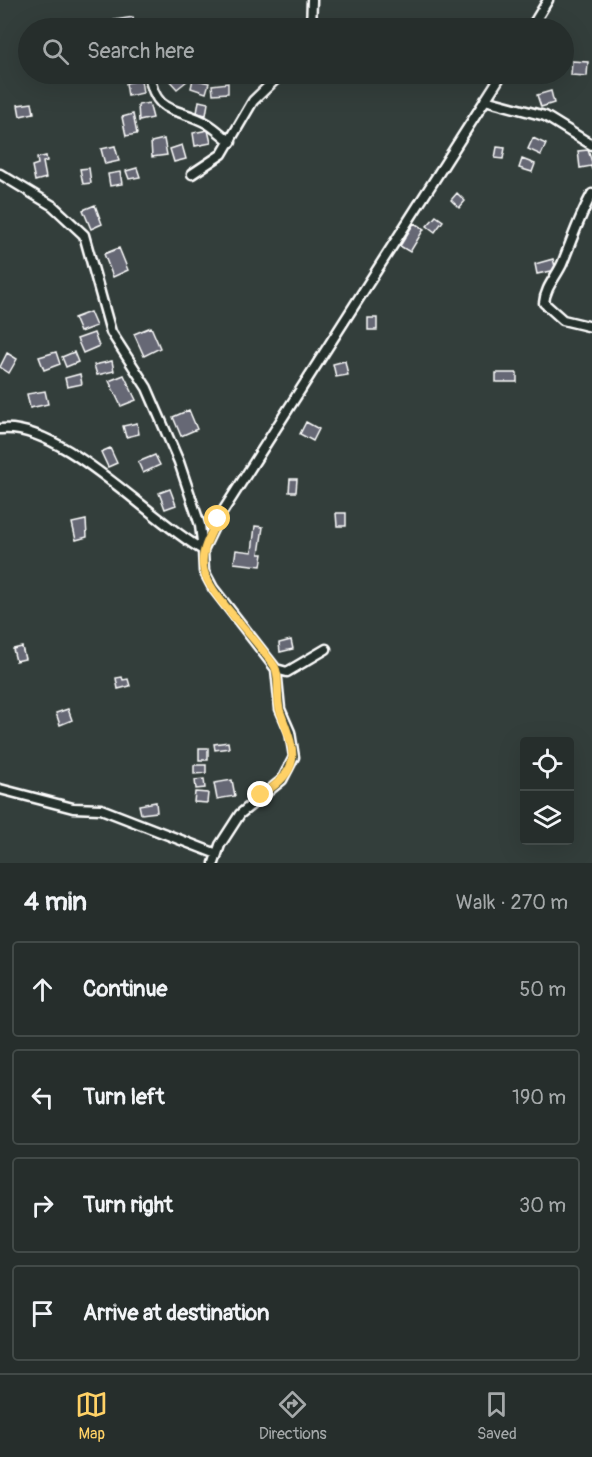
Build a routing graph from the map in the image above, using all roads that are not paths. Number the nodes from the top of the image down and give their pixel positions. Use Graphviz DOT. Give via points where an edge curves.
graph roads {
  1 [pos="312,0"];
  2 [pos="548,0"];
  3 [pos="311,18"];
  4 [pos="537,18"];
  5 [pos="151,84"];
  6 [pos="271,84"];
  7 [pos="495,84"];
  8 [pos="485,100"];
  9 [pos="231,142"];
  10 [pos="592,145"];
  11 [pos="0,174"];
  12 [pos="192,174"];
  13 [pos="592,194"];
  14 [pos="592,327"];
  15 [pos="0,429"];
  16 [pos="203,550"];
  17 [pos="326,649"];
  18 [pos="276,669"];
  19 [pos="0,789"];
  20 [pos="217,854"];
  21 [pos="214,863"];
  1 -- 3 [label="street"];
  2 -- 4 [label="street"];
  5 -- 9 [label="street" via="156,100 162,105 208,124"];
  6 -- 9 [label="street" via="253,101"];
  7 -- 8 [label="street"];
  8 -- 10 [label="street" via="545,116"];
  8 -- 16 [label="street" via="326,346 218,519"];
  9 -- 12 [label="street" via="222,154"];
  11 -- 16 [label="street" via="53,206 84,235 111,332 147,388 179,462 200,525"];
  13 -- 14 [label="street" via="544,295 544,303 563,320"];
  15 -- 16 [label="street" via="15,427 57,443"];
  16 -- 18 [label="street" via="204,571 213,588"];
  17 -- 18 [label="street" via="287,672"];
  18 -- 20 [label="street" via="280,709 290,732 294,757 282,780 240,814"];
  19 -- 20 [label="street" via="73,808 101,809"];
  20 -- 21 [label="street"];
}
